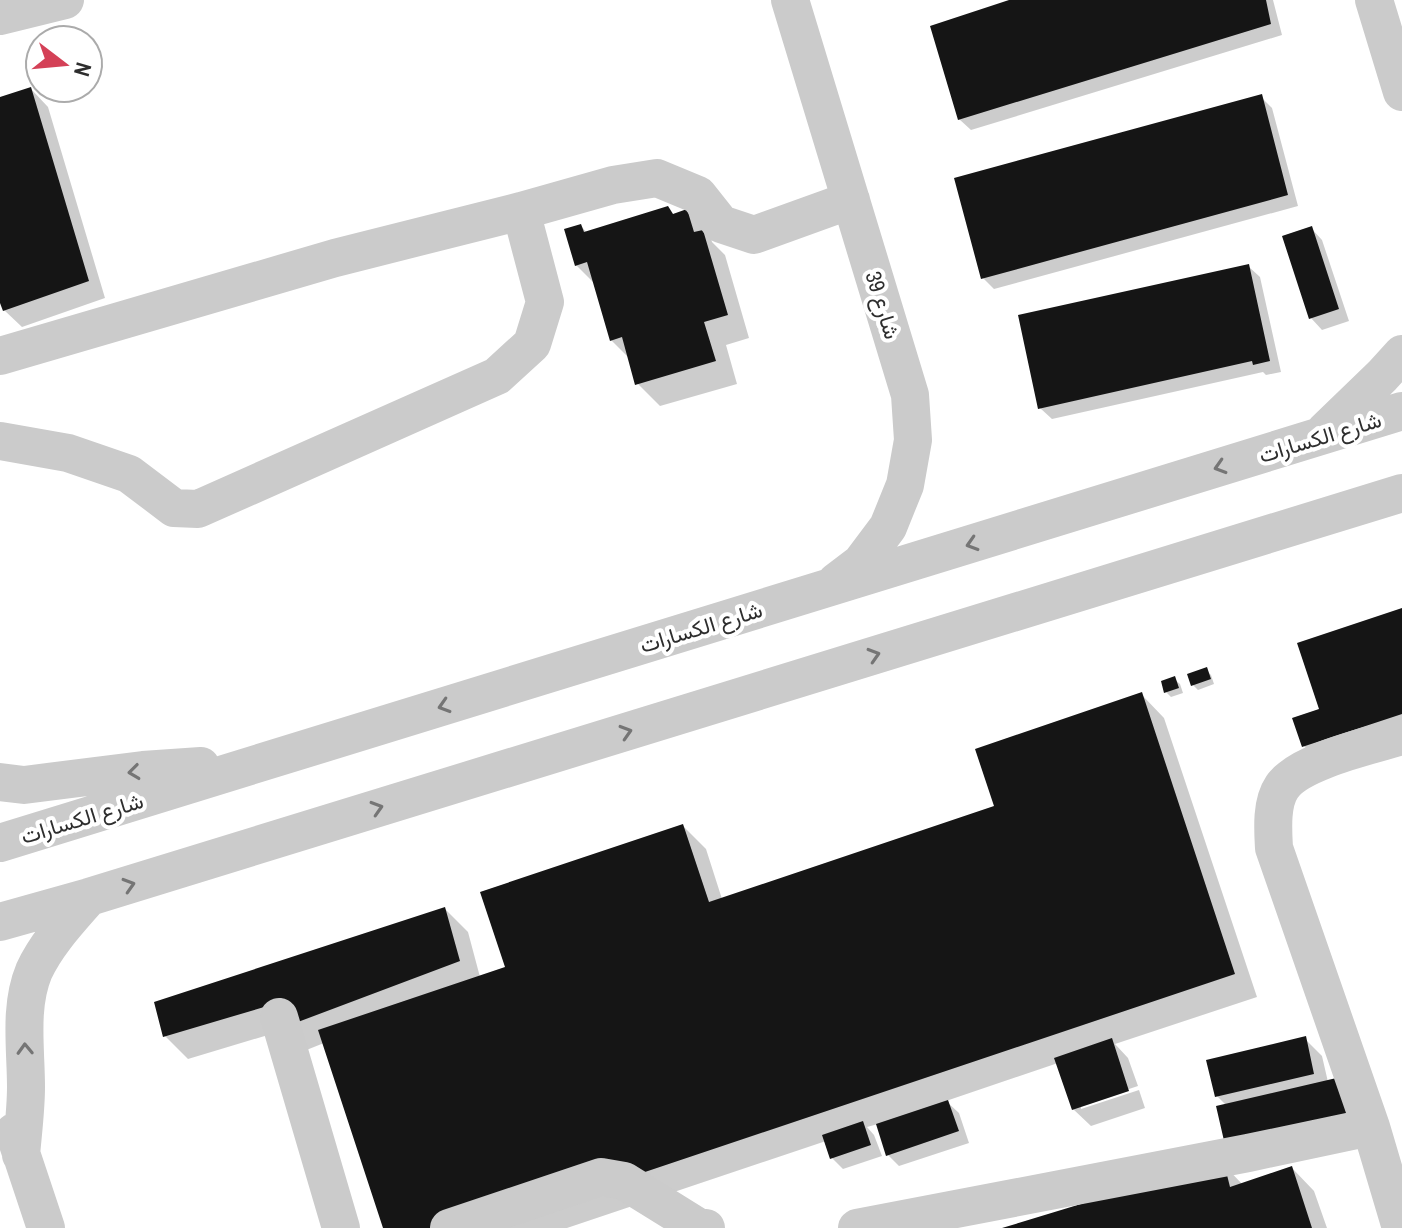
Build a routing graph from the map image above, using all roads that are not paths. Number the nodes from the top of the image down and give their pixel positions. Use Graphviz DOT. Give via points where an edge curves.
graph roads {
  1 [pos="65,0"];
  2 [pos="790,0"];
  3 [pos="1374,0"];
  4 [pos="0,16"];
  5 [pos="1402,92"];
  6 [pos="851,200"];
  7 [pos="521,211"];
  8 [pos="1402,354"];
  9 [pos="0,356"];
  10 [pos="1402,411"];
  11 [pos="1319,437"];
  12 [pos="0,441"];
  13 [pos="1402,493"];
  14 [pos="826,589"];
  15 [pos="1402,736"];
  16 [pos="267,761"];
  17 [pos="0,782"];
  18 [pos="0,843"];
  19 [pos="89,897"];
  20 [pos="0,922"];
  21 [pos="279,1017"];
  22 [pos="0,1086"];
  23 [pos="1371,1127"];
  24 [pos="21,1155"];
  25 [pos="46,1228"];
  26 [pos="341,1228"];
  27 [pos="449,1228"];
  28 [pos="706,1228"];
  29 [pos="857,1228"];
  30 [pos="1401,1228"];
  1 -- 4 [label="street"];
  2 -- 6 [label="street, شارع 39"];
  3 -- 5 [label="street"];
  6 -- 7 [label="street" via="754,235 721,224 698,195 657,178"];
  6 -- 14 [label="street, شارع 39" via="910,395 913,440 905,485 888,527 861,563"];
  7 -- 9 [label="street" via="335,258"];
  7 -- 12 [label="street" via="545,302 532,344 497,376 198,509 174,508 129,474 68,453"];
  8 -- 11 [label="street"];
  10 -- 11 [label="street, شارع الكسارات"];
  11 -- 14 [label="street, شارع الكسارات, one-way"];
  19 -- 13 [label="street, one-way"];
  14 -- 16 [label="street, شارع الكسارات, one-way"];
  15 -- 23 [label="street" via="1295,774 1281,787 1273,815 1274,848"];
  16 -- 17 [label="street, one-way" via="24,785"];
  16 -- 18 [label="street, شارع الكسارات"];
  19 -- 20 [label="street"];
  24 -- 19 [label="street, one-way" via="26,998 46,950"];
  21 -- 26 [label="street"];
  22 -- 24 [label="street"];
  23 -- 29 [label="street"];
  23 -- 30 [label="street"];
  24 -- 25 [label="street"];
  27 -- 28 [label="street" via="601,1177 624,1181"];
}
